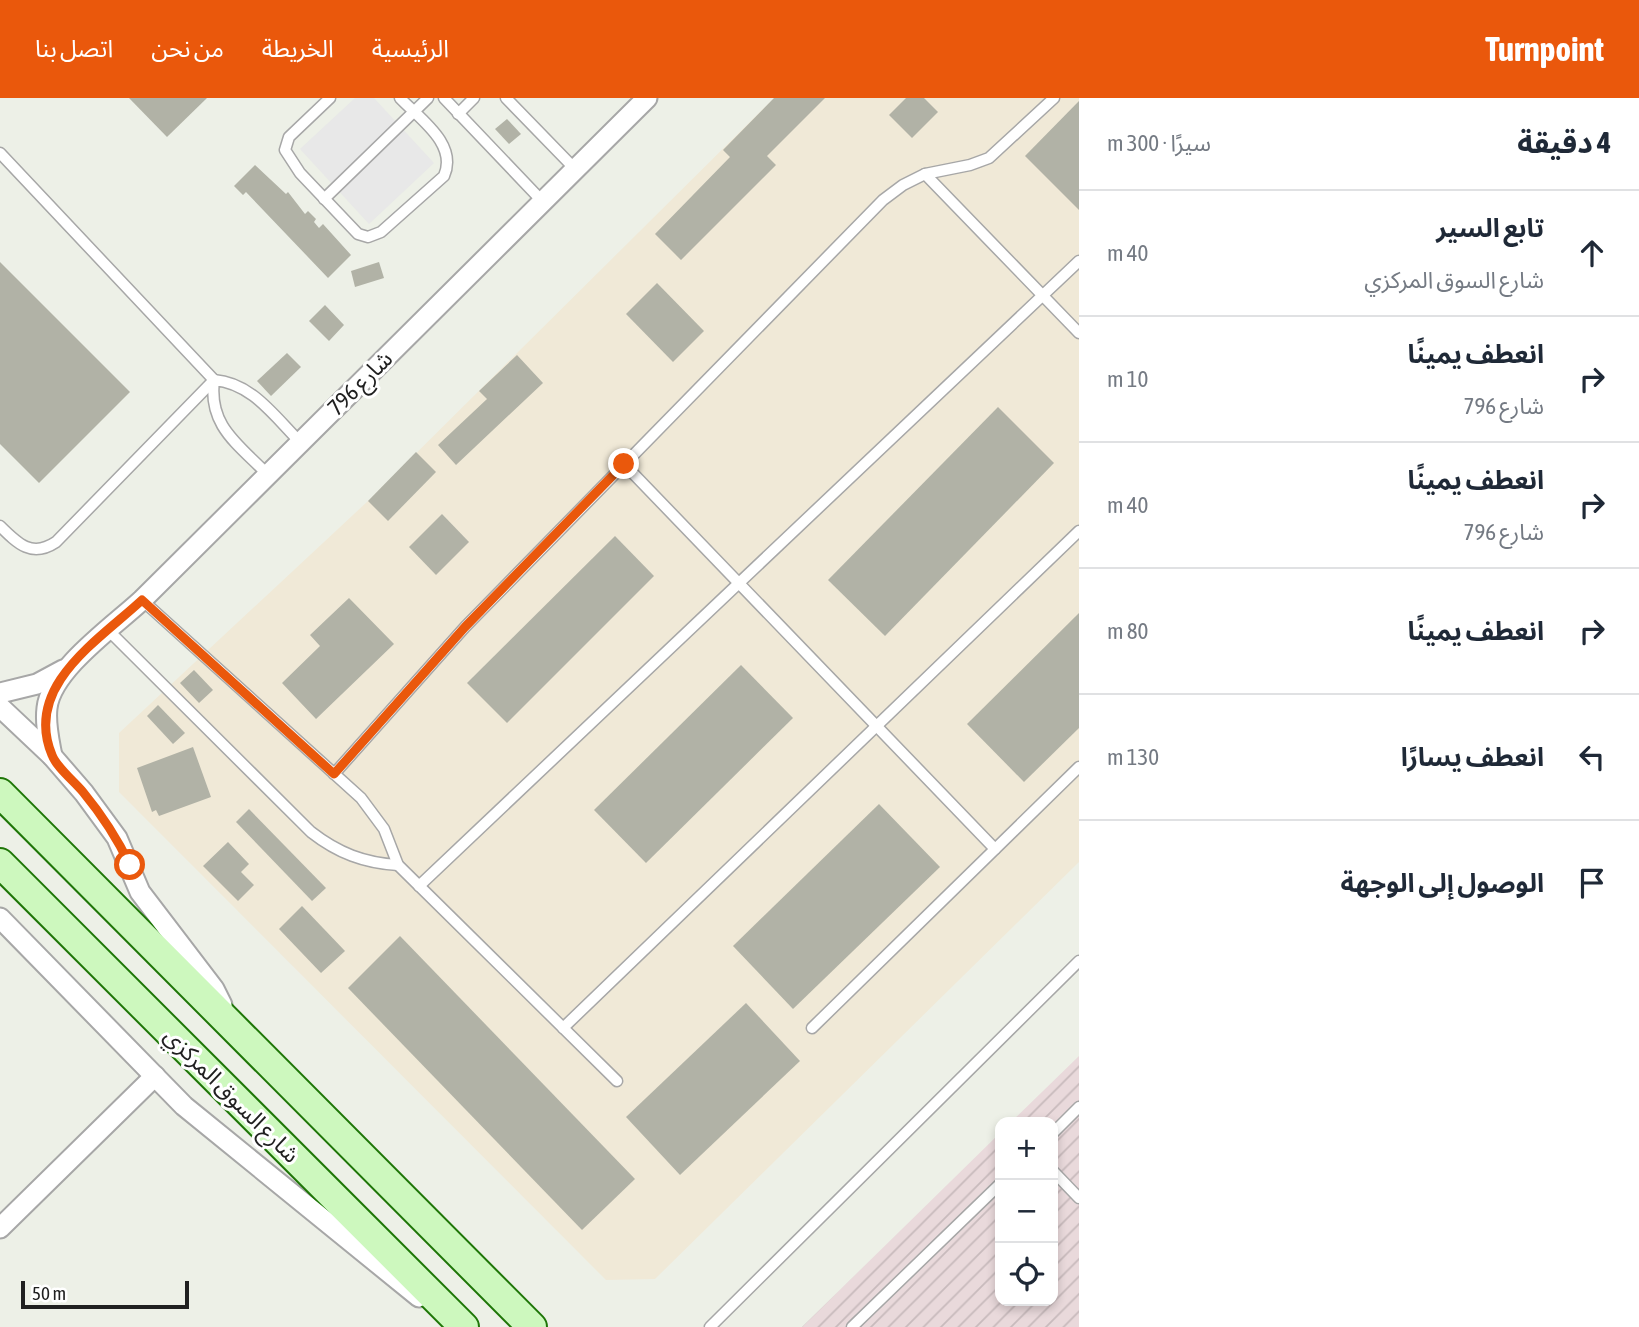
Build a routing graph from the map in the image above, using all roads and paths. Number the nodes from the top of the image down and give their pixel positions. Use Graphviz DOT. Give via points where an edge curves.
graph roads {
  1 [pos="330,98"];
  2 [pos="400,98"];
  3 [pos="428,98"];
  4 [pos="444,98"];
  5 [pos="474,98"];
  6 [pos="506,98"];
  7 [pos="647,98"];
  8 [pos="1054,98"];
  9 [pos="414,112"];
  10 [pos="458,114"];
  11 [pos="0,153"];
  12 [pos="575,169"];
  13 [pos="925,174"];
  14 [pos="324,199"];
  15 [pos="543,202"];
  16 [pos="1079,261"];
  17 [pos="1043,296"];
  18 [pos="1079,333"];
  19 [pos="214,380"];
  20 [pos="300,442"];
  21 [pos="624,464"];
  22 [pos="267,474"];
  23 [pos="0,526"];
  24 [pos="1079,531"];
  25 [pos="739,583"];
  26 [pos="142,600"];
  27 [pos="109,631"];
  28 [pos="70,666"];
  29 [pos="0,693"];
  30 [pos="0,707"];
  31 [pos="876,726"];
  32 [pos="52,756"];
  33 [pos="1079,767"];
  34 [pos="334,774"];
  35 [pos="0,793"];
  36 [pos="995,849"];
  37 [pos="0,863"];
  38 [pos="398,865"];
  39 [pos="419,886"];
  40 [pos="0,918"];
  41 [pos="1079,961"];
  42 [pos="233,1028"];
  43 [pos="563,1028"];
  44 [pos="812,1028"];
  45 [pos="155,1076"];
  46 [pos="617,1081"];
  47 [pos="1079,1107"];
  48 [pos="1058,1128"];
  49 [pos="1058,1176"];
  50 [pos="995,1189"];
  51 [pos="1079,1198"];
  52 [pos="0,1228"];
  53 [pos="464,1327"];
  54 [pos="532,1327"];
  55 [pos="710,1327"];
  56 [pos="852,1327"];
  1 -- 14 [label="lane" via="286,143 285,150"];
  2 -- 9 [label="lane"];
  3 -- 9 [label="lane"];
  4 -- 10 [label="lane"];
  5 -- 10 [label="lane"];
  6 -- 12 [label="lane"];
  7 -- 12 [label="street, شارع 796"];
  8 -- 13 [label="lane" via="989,158"];
  9 -- 14 [label="lane"];
  9 -- 14 [label="lane" via="447,153 443,176 374,236 358,234"];
  10 -- 15 [label="lane"];
  11 -- 19 [label="lane"];
  12 -- 15 [label="street, شارع 796"];
  13 -- 17 [label="lane"];
  13 -- 21 [label="lane" via="883,200"];
  15 -- 20 [label="street, شارع 796"];
  16 -- 17 [label="lane"];
  17 -- 18 [label="lane"];
  17 -- 25 [label="lane"];
  19 -- 20 [label="lane" via="240,385 252,393"];
  19 -- 22 [label="lane" via="212,398 220,426"];
  19 -- 23 [label="lane" via="56,542 34,550 23,547"];
  20 -- 22 [label="street, شارع 796"];
  21 -- 25 [label="lane"];
  21 -- 34 [label="lane" via="465,627"];
  22 -- 26 [label="street, شارع 796"];
  24 -- 31 [label="lane"];
  25 -- 31 [label="lane"];
  25 -- 39 [label="lane"];
  26 -- 27 [label="street, شارع 796"];
  26 -- 34 [label="lane"];
  27 -- 28 [label="street, شارع 796"];
  27 -- 38 [label="lane" via="311,832 360,860"];
  28 -- 29 [label="street, شارع 796" via="37,684"];
  28 -- 32 [label="street, شارع 796" via="52,689 47,707"];
  30 -- 32 [label="street, شارع السوق المركزي"];
  31 -- 36 [label="lane"];
  31 -- 43 [label="lane"];
  32 -- 42 [label="street, شارع السوق المركزي" via="117,838 140,892 214,989"];
  33 -- 36 [label="lane"];
  34 -- 38 [label="lane" via="373,813"];
  35 -- 42 [label="main road, شارع السوق المركزي"];
  36 -- 44 [label="lane"];
  37 -- 53 [label="main road, شارع السوق المركزي"];
  38 -- 39 [label="lane"];
  39 -- 43 [label="lane"];
  40 -- 45 [label="street, شارع السوق المركزي"];
  41 -- 55 [label="lane"];
  42 -- 54 [label="main road, شارع السوق المركزي"];
  43 -- 46 [label="lane"];
  45 -- 52 [label="street"];
  45 -- 53 [label="street, شارع السوق المركزي" via="213,1130 383,1269"];
  47 -- 48 [label="lane"];
  49 -- 51 [label="lane"];
  50 -- 56 [label="lane"];
}
